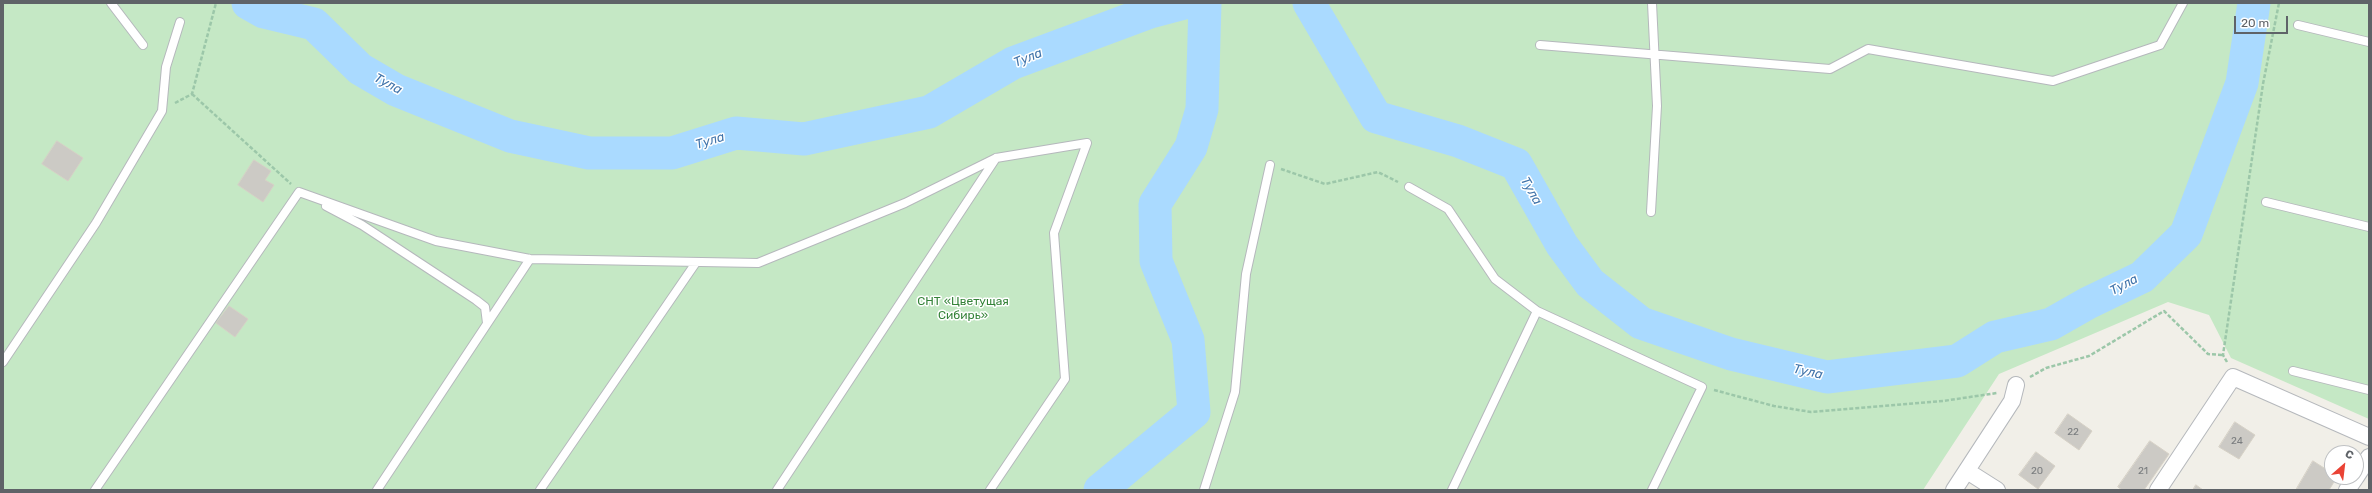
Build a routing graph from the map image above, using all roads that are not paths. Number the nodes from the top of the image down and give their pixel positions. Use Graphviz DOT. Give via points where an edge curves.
graph roads {
  1 [pos="111,3"];
  2 [pos="1652,3"];
  3 [pos="2183,3"];
  4 [pos="180,22"];
  5 [pos="2298,25"];
  6 [pos="2369,42"];
  7 [pos="143,45"];
  8 [pos="1540,45"];
  9 [pos="1655,55"];
  10 [pos="996,158"];
  11 [pos="1270,165"];
  12 [pos="1409,187"];
  13 [pos="299,192"];
  14 [pos="2266,202"];
  15 [pos="1651,212"];
  16 [pos="2369,227"];
  17 [pos="530,258"];
  18 [pos="695,264"];
  19 [pos="1537,311"];
  20 [pos="487,323"];
  21 [pos="3,362"];
  22 [pos="2293,371"];
  23 [pos="2016,385"];
  24 [pos="2369,390"];
  25 [pos="2369,437"];
  26 [pos="1967,471"];
  27 [pos="95,490"];
  28 [pos="376,490"];
  29 [pos="540,490"];
  30 [pos="777,490"];
  31 [pos="990,490"];
  32 [pos="1204,490"];
  33 [pos="1452,490"];
  34 [pos="1652,490"];
  35 [pos="1954,490"];
  36 [pos="1997,490"];
  37 [pos="2158,490"];
  1 -- 7 [label="lane"];
  2 -- 9 [label="lane"];
  3 -- 9 [label="lane" via="2160,45 2053,81 1868,49 1830,68"];
  4 -- 21 [label="lane" via="166,67 162,111 96,223"];
  5 -- 6 [label="lane"];
  8 -- 9 [label="lane"];
  9 -- 15 [label="lane" via="1657,106"];
  10 -- 18 [label="lane" via="905,203 758,264"];
  10 -- 30 [label="lane"];
  10 -- 31 [label="lane" via="1087,143 1054,233 1065,379"];
  11 -- 32 [label="lane" via="1246,274 1235,392"];
  12 -- 19 [label="lane" via="1448,209 1495,279"];
  13 -- 17 [label="lane" via="436,241"];
  13 -- 20 [label="lane" via="362,225 476,300 485,308"];
  13 -- 27 [label="lane"];
  14 -- 16 [label="lane"];
  17 -- 18 [label="lane"];
  17 -- 20 [label="lane"];
  18 -- 29 [label="lane"];
  19 -- 33 [label="lane"];
  19 -- 34 [label="lane" via="1702,387"];
  20 -- 28 [label="lane"];
  22 -- 24 [label="lane"];
  23 -- 26 [label="street" via="2012,401"];
  25 -- 37 [label="street" via="2233,377"];
  26 -- 35 [label="street"];
  26 -- 36 [label="street"];
}
